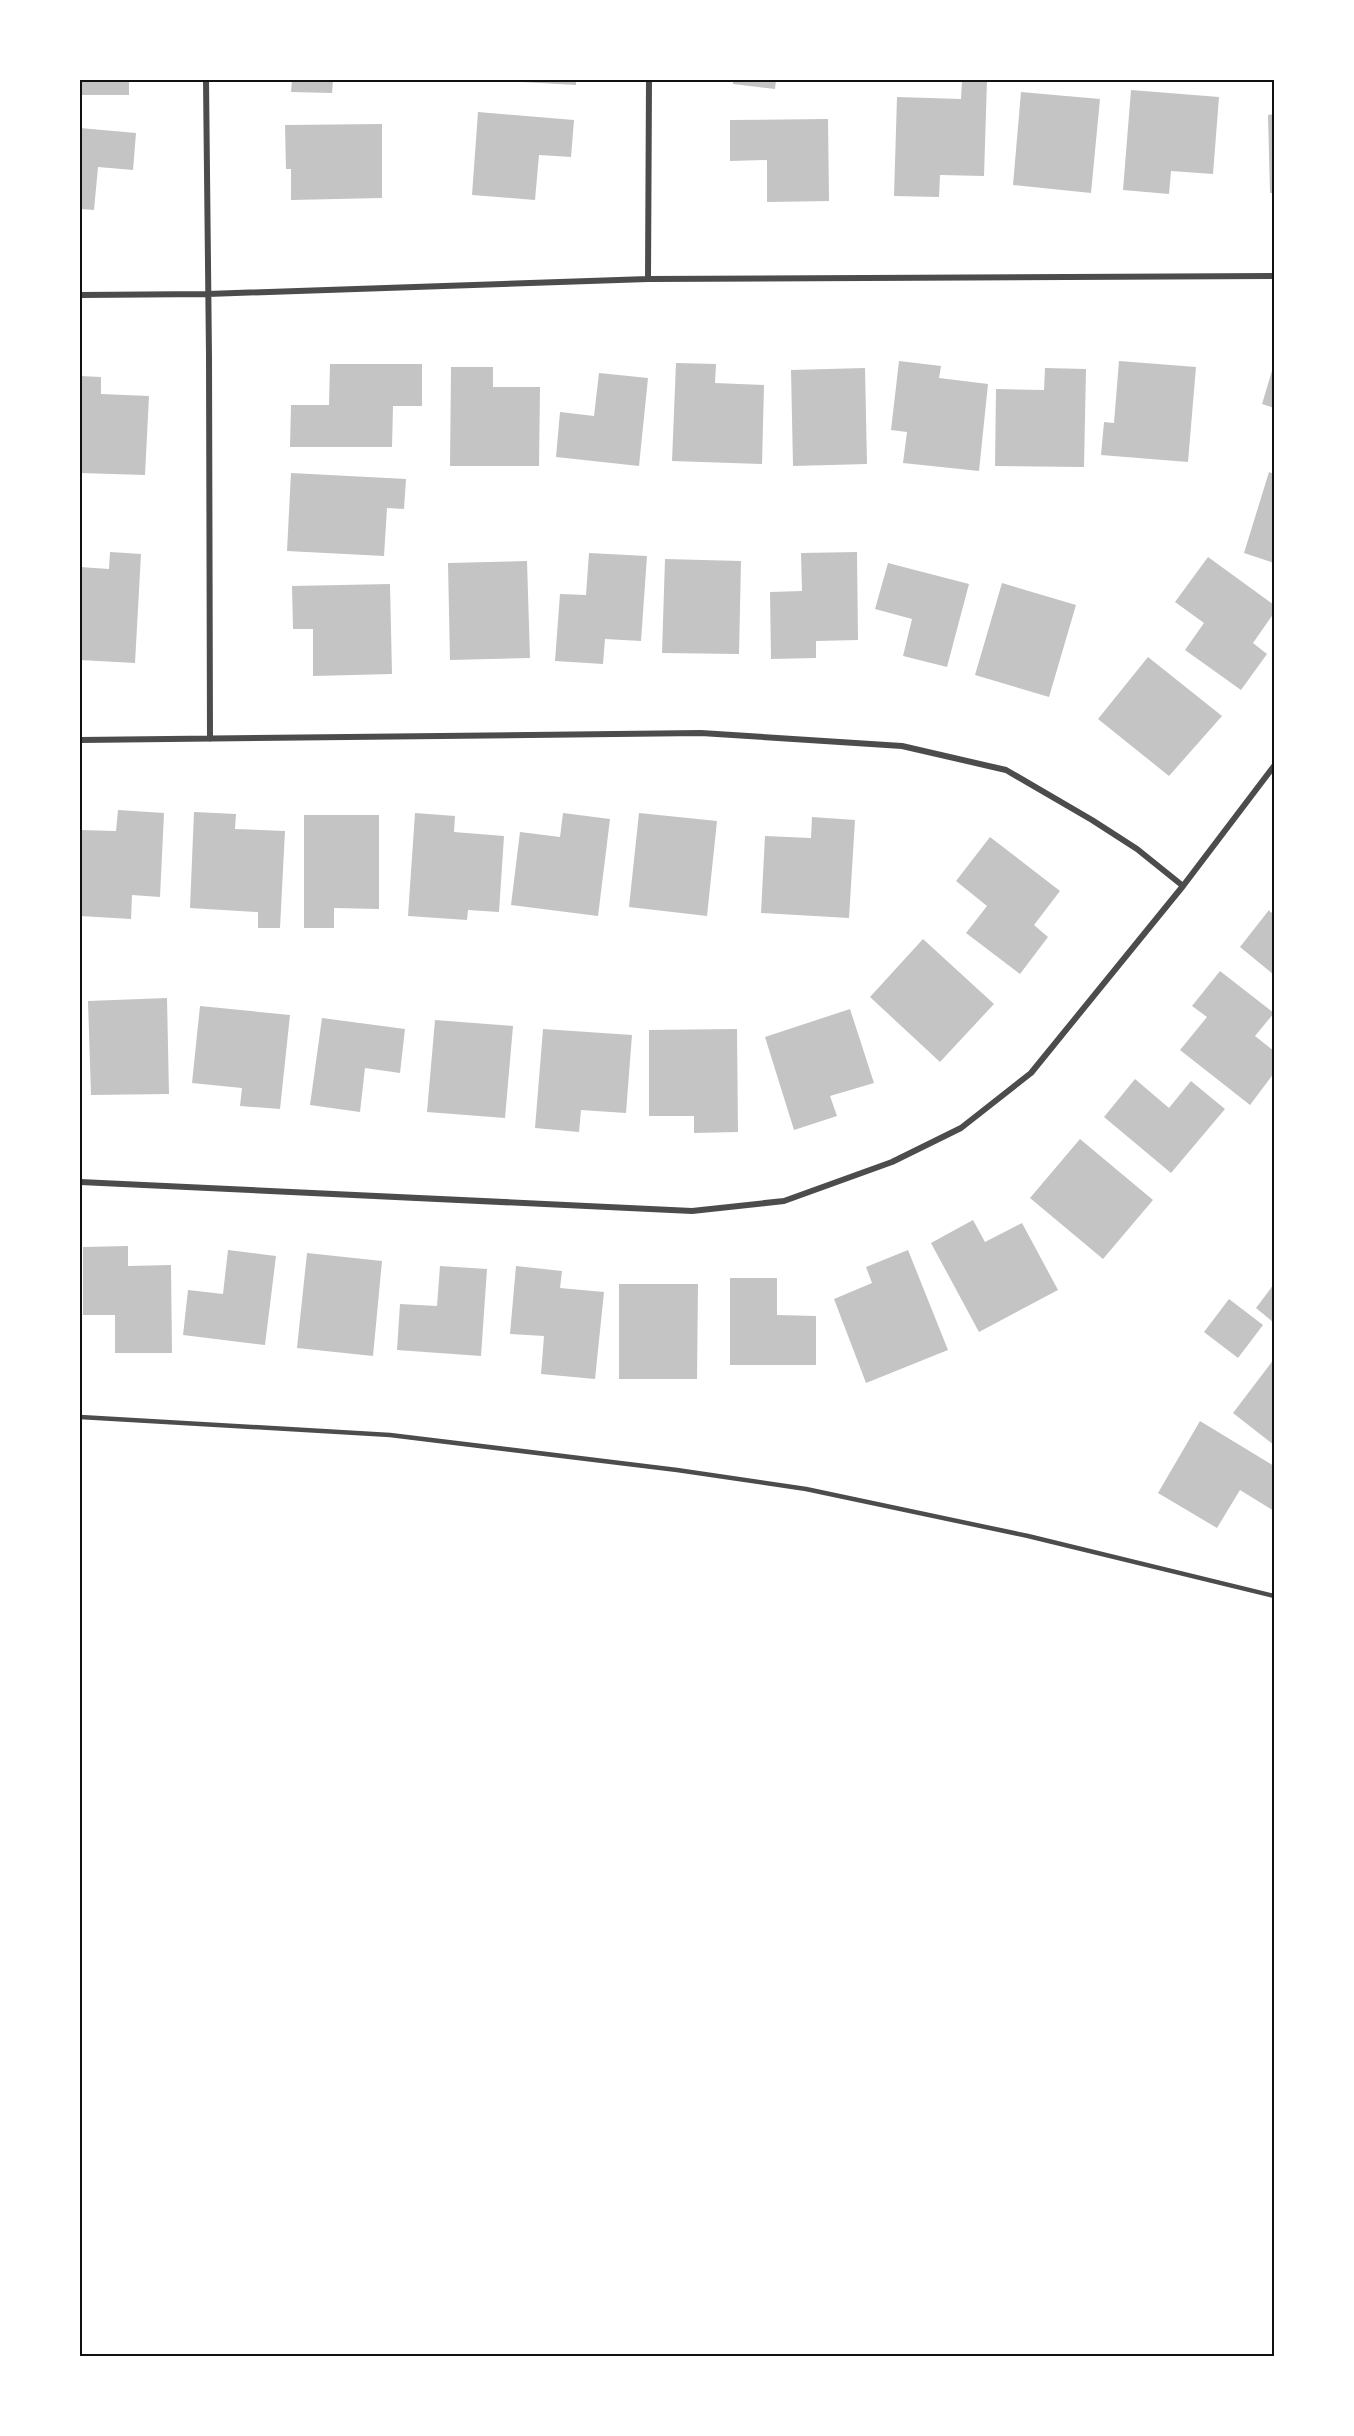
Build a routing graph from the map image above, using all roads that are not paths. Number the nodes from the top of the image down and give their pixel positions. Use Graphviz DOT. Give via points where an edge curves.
graph roads {
  1 [pos="206,80"];
  2 [pos="649,80"];
  3 [pos="1275,276"];
  4 [pos="648,279"];
  5 [pos="208,294"];
  6 [pos="80,295"];
  7 [pos="210,739"];
  8 [pos="80,740"];
  9 [pos="1275,766"];
  10 [pos="1183,886"];
  11 [pos="80,1182"];
  12 [pos="80,1417"];
  13 [pos="1275,1596"];
  1 -- 5 [label="street"];
  2 -- 4 [label="street"];
  3 -- 4 [label="street"];
  4 -- 5 [label="street"];
  5 -- 6 [label="street"];
  5 -- 7 [label="street"];
  7 -- 8 [label="street"];
  7 -- 10 [label="street" via="702,733 902,746 1006,770 1137,849"];
  9 -- 10 [label="street"];
  10 -- 11 [label="street" via="1031,1073 961,1128 892,1162 784,1202 692,1212"];
  12 -- 13 [label="lane" via="390,1435 666,1468 783,1486 1028,1536"];
}
